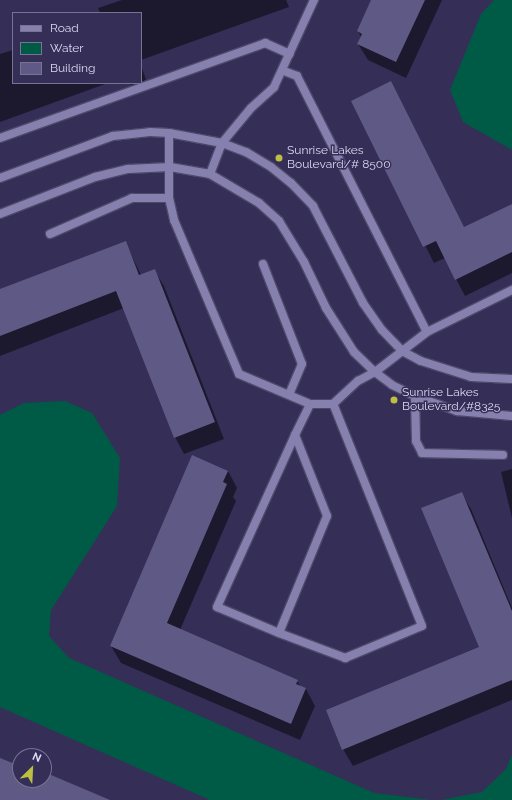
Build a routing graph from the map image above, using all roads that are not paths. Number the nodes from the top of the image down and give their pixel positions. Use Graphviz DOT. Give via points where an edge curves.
graph roads {
  1 [pos="314,0"];
  2 [pos="290,54"];
  3 [pos="284,71"];
  4 [pos="169,133"];
  5 [pos="0,138"];
  6 [pos="222,143"];
  7 [pos="170,167"];
  8 [pos="210,174"];
  9 [pos="0,178"];
  10 [pos="169,198"];
  11 [pos="0,214"];
  12 [pos="50,234"];
  13 [pos="263,264"];
  14 [pos="512,290"];
  15 [pos="427,332"];
  16 [pos="402,351"];
  17 [pos="375,372"];
  18 [pos="512,379"];
  19 [pos="289,394"];
  20 [pos="415,396"];
  21 [pos="310,404"];
  22 [pos="334,404"];
  23 [pos="512,416"];
  24 [pos="295,435"];
  25 [pos="503,455"];
  26 [pos="279,634"];
  1 -- 2 [label="street"];
  2 -- 3 [label="street"];
  2 -- 5 [label="street" via="265,43"];
  3 -- 6 [label="street" via="274,87 251,108"];
  3 -- 15 [label="street" via="297,76"];
  4 -- 6 [label="street"];
  4 -- 7 [label="street"];
  4 -- 9 [label="street" via="150,132 113,136"];
  6 -- 8 [label="street"];
  6 -- 16 [label="street" via="246,152 271,167 313,206 363,303 382,330"];
  7 -- 8 [label="street"];
  7 -- 10 [label="street"];
  7 -- 11 [label="street" via="128,169 96,178"];
  8 -- 17 [label="street" via="259,202 279,221 304,262 326,308 354,352"];
  10 -- 12 [label="street" via="132,198"];
  10 -- 19 [label="street" via="174,220 239,374"];
  13 -- 19 [label="street" via="302,364"];
  14 -- 15 [label="street"];
  15 -- 16 [label="street"];
  16 -- 17 [label="street"];
  16 -- 18 [label="street" via="421,361 471,377"];
  17 -- 20 [label="street" via="392,385"];
  17 -- 22 [label="street" via="358,381"];
  19 -- 21 [label="street"];
  20 -- 23 [label="street" via="457,411"];
  20 -- 25 [label="street" via="416,441 422,453"];
  21 -- 22 [label="street"];
  21 -- 24 [label="street"];
  22 -- 26 [label="street" via="422,626 345,658"];
  24 -- 26 [label="street" via="327,516"];
  24 -- 26 [label="street" via="217,607"];
}
